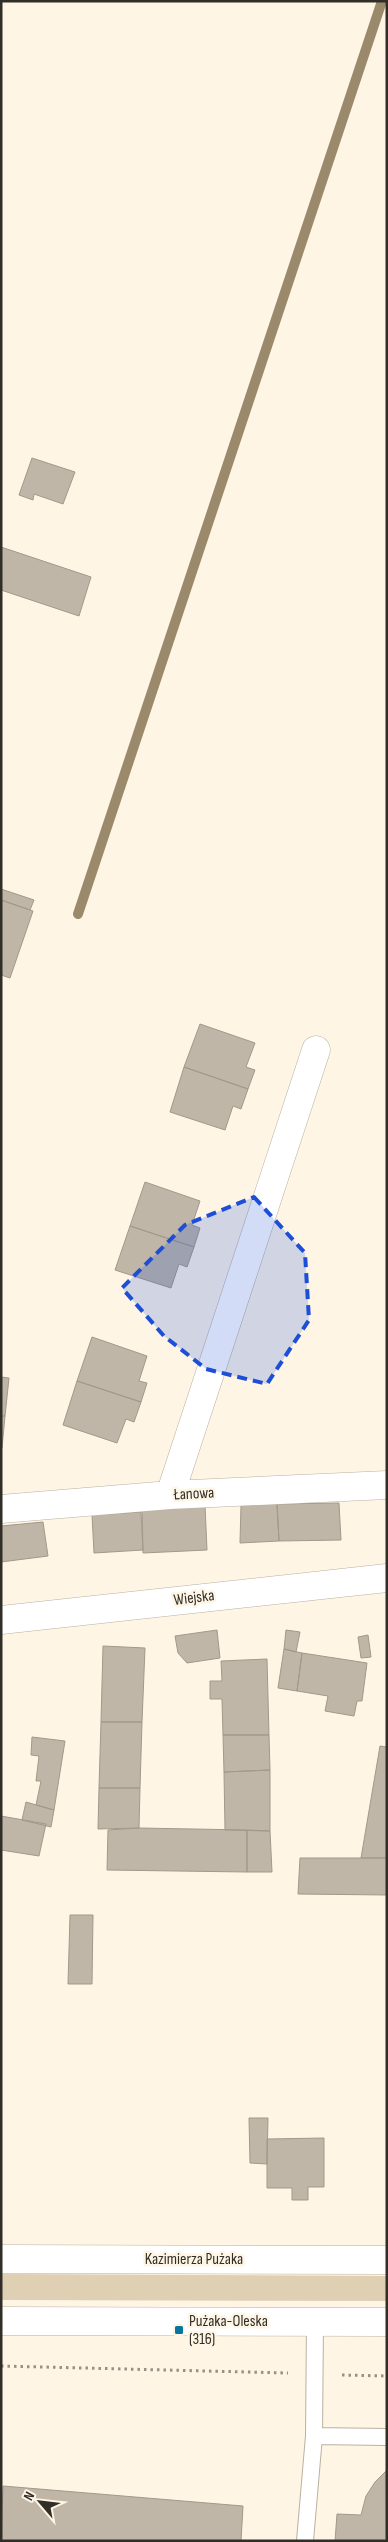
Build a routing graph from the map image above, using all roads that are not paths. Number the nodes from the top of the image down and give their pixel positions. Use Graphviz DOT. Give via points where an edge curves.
graph roads {
  1 [pos="316,1050"];
  2 [pos="387,1485"];
  3 [pos="170,1495"];
  4 [pos="1,1509"];
  5 [pos="387,1578"];
  6 [pos="1,1620"];
  7 [pos="1,2259"];
  8 [pos="387,2260"];
  9 [pos="1,2321"];
  10 [pos="315,2322"];
  11 [pos="387,2322"];
  12 [pos="314,2436"];
  13 [pos="387,2437"];
  14 [pos="305,2541"];
  1 -- 3 [label="street"];
  2 -- 3 [label="street, Łanowa"];
  3 -- 4 [label="street, Łanowa"];
  5 -- 6 [label="street, Wiejska"];
  7 -- 8 [label="street, Kazimierza Pużaka"];
  9 -- 10 [label="street"];
  10 -- 11 [label="street"];
  10 -- 12 [label="lane"];
  12 -- 13 [label="lane"];
  12 -- 14 [label="lane"];
}
